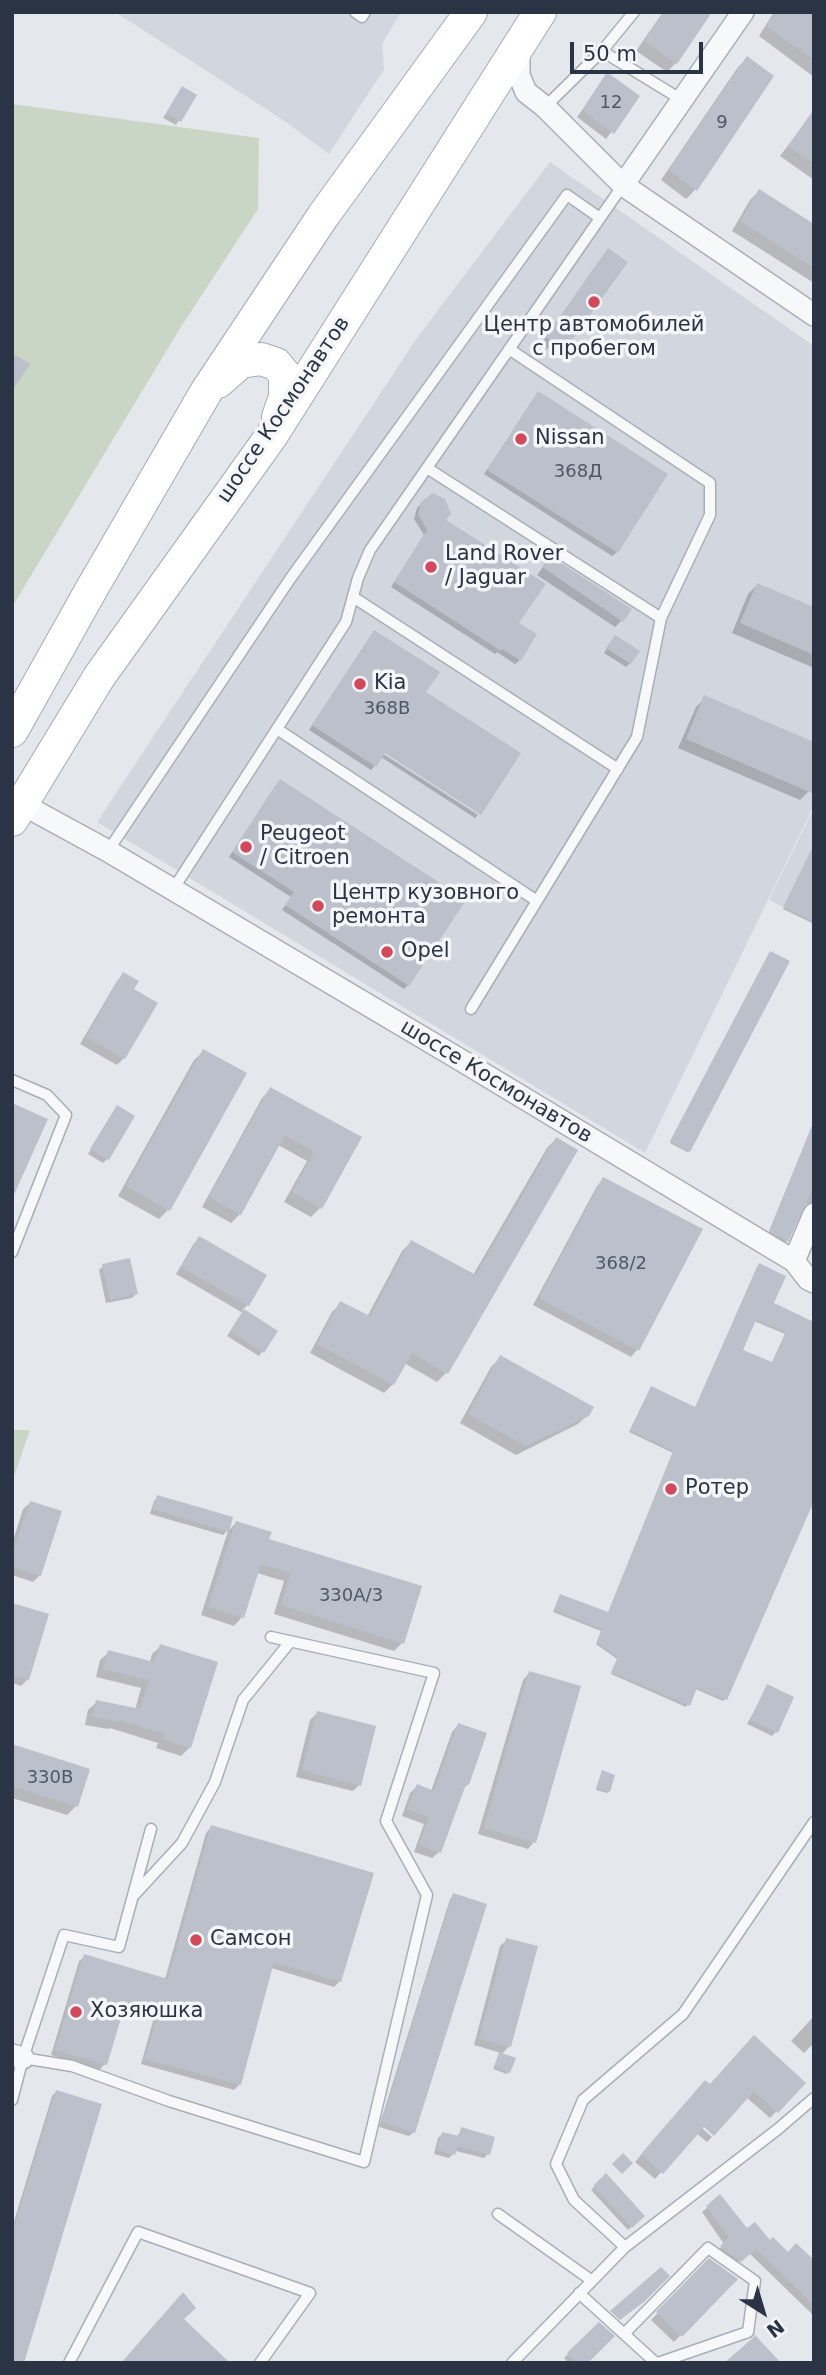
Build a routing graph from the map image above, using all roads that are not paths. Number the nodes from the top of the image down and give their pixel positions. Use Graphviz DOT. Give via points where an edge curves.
graph roads {
  1 [pos="355,12"];
  2 [pos="365,12"];
  3 [pos="471,12"];
  4 [pos="540,12"];
  5 [pos="634,12"];
  6 [pos="744,12"];
  7 [pos="519,46"];
  8 [pos="602,51"];
  9 [pos="526,92"];
  10 [pos="486,97"];
  11 [pos="682,100"];
  12 [pos="545,107"];
  13 [pos="623,185"];
  14 [pos="600,218"];
  15 [pos="814,314"];
  16 [pos="509,349"];
  17 [pos="206,392"];
  18 [pos="272,435"];
  19 [pos="428,468"];
  20 [pos="353,597"];
  21 [pos="661,618"];
  22 [pos="276,729"];
  23 [pos="12,731"];
  24 [pos="618,769"];
  25 [pos="17,812"];
  26 [pos="108,851"];
  27 [pos="172,891"];
  28 [pos="537,901"];
  29 [pos="471,1009"];
  30 [pos="12,1080"];
  31 [pos="814,1214"];
  32 [pos="12,1252"];
  33 [pos="794,1261"];
  34 [pos="814,1282"];
  35 [pos="271,1637"];
  36 [pos="290,1642"];
  37 [pos="814,1822"];
  38 [pos="151,1829"];
  39 [pos="133,1896"];
  40 [pos="18,2057"];
  41 [pos="814,2098"];
  42 [pos="12,2100"];
  43 [pos="498,2214"];
  44 [pos="625,2247"];
  45 [pos="591,2280"];
  46 [pos="579,2292"];
  47 [pos="624,2334"];
  48 [pos="69,2363"];
  49 [pos="260,2363"];
  50 [pos="512,2363"];
  51 [pos="657,2363"];
  1 -- 2 [label="lane" via="362,16"];
  3 -- 17 [label="main road" via="323,216"];
  4 -- 7 [label="main road, шоссе Космонавтов"];
  5 -- 8 [label="lane"];
  6 -- 11 [label="street"];
  7 -- 9 [label="street" via="519,75"];
  7 -- 10 [label="main road, шоссе Космонавтов"];
  8 -- 11 [label="lane"];
  8 -- 12 [label="lane"];
  9 -- 10 [label="street" via="509,90"];
  9 -- 12 [label="street"];
  10 -- 18 [label="main road, шоссе Космонавтов"];
  11 -- 13 [label="street"];
  12 -- 13 [label="street"];
  13 -- 14 [label="lane"];
  13 -- 15 [label="street"];
  14 -- 16 [label="lane"];
  14 -- 26 [label="lane" via="567,195 290,579"];
  16 -- 19 [label="lane"];
  16 -- 21 [label="lane" via="710,483 710,515"];
  17 -- 18 [label="main road" via="241,362 261,359 276,364 285,375 285,397"];
  17 -- 23 [label="main road"];
  18 -- 25 [label="main road, шоссе Космонавтов" via="99,677"];
  19 -- 20 [label="lane" via="370,550"];
  19 -- 21 [label="lane"];
  20 -- 22 [label="lane" via="346,622"];
  20 -- 24 [label="lane"];
  21 -- 24 [label="lane" via="637,737"];
  22 -- 27 [label="lane"];
  22 -- 28 [label="lane"];
  24 -- 28 [label="lane"];
  25 -- 26 [label="street, шоссе Космонавтов"];
  26 -- 27 [label="street, шоссе Космонавтов"];
  27 -- 33 [label="street, шоссе Космонавтов"];
  28 -- 29 [label="lane"];
  30 -- 32 [label="lane" via="47,1095 66,1115"];
  31 -- 33 [label="street"];
  33 -- 34 [label="street, шоссе Космонавтов"];
  35 -- 36 [label="lane"];
  36 -- 39 [label="lane" via="243,1700 215,1782 182,1843"];
  36 -- 40 [label="lane" via="433,1674 386,1821 427,1895 364,2162 72,2066"];
  37 -- 44 [label="lane" via="683,2014 583,2100 556,2164 574,2200"];
  38 -- 39 [label="lane"];
  39 -- 40 [label="lane" via="119,1947 64,1935"];
  40 -- 42 [label="lane"];
  41 -- 44 [label="lane"];
  43 -- 45 [label="lane"];
  44 -- 45 [label="lane"];
  45 -- 46 [label="lane"];
  46 -- 47 [label="lane"];
  46 -- 50 [label="lane"];
  47 -- 51 [label="lane"];
  47 -- 51 [label="lane" via="709,2248 755,2281 748,2332"];
  48 -- 49 [label="lane" via="138,2232 310,2293"];
}
